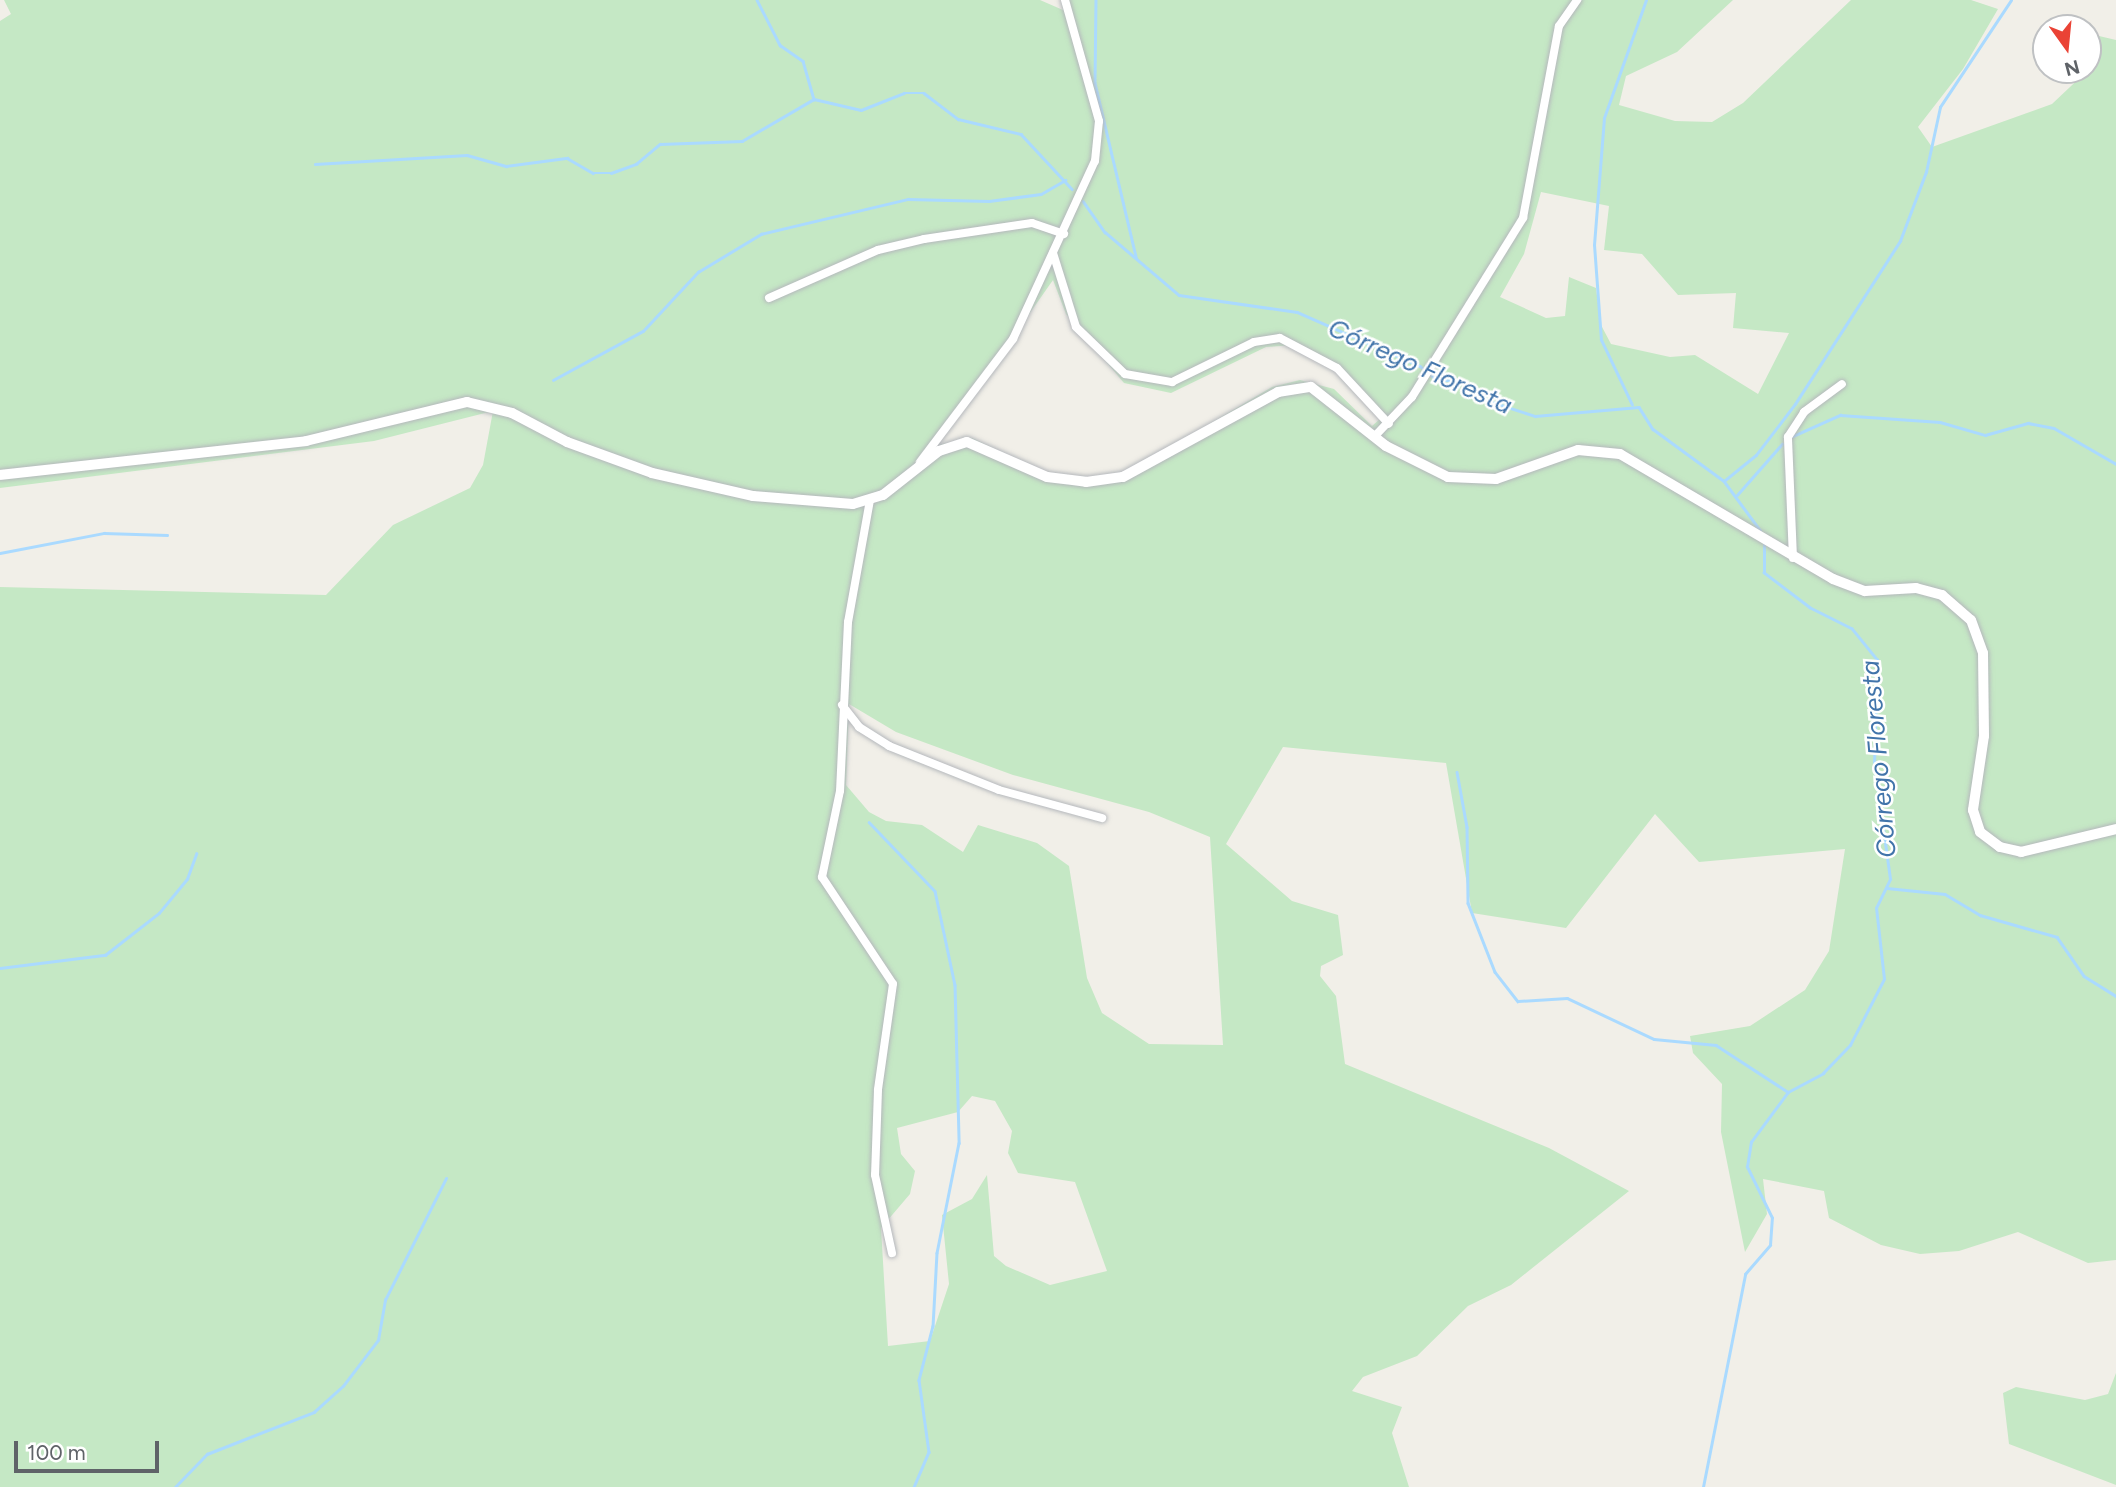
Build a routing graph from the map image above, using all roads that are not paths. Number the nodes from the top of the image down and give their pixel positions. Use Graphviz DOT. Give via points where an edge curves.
graph roads {
  1 [pos="1065,0"];
  2 [pos="1577,0"];
  3 [pos="1064,234"];
  4 [pos="1053,253"];
  5 [pos="769,298"];
  6 [pos="1842,384"];
  7 [pos="1388,424"];
  8 [pos="1374,437"];
  9 [pos="915,470"];
  10 [pos="1,475"];
  11 [pos="870,500"];
  12 [pos="1793,558"];
  13 [pos="842,705"];
  14 [pos="1102,818"];
  15 [pos="2116,829"];
  16 [pos="892,1253"];
  1 -- 3 [label="street" via="1101,131"];
  2 -- 7 [label="street" via="1559,26 1523,218 1428,372"];
  3 -- 4 [label="street"];
  3 -- 5 [label="street" via="1032,223 924,239 878,250"];
  4 -- 7 [label="street" via="1076,327 1125,374 1172,382 1254,342 1280,338 1337,368"];
  4 -- 9 [label="street" via="1013,339"];
  6 -- 12 [label="street" via="1804,412 1788,437"];
  7 -- 8 [label="street"];
  8 -- 9 [label="main road" via="1320,389 1296,387 1230,417 1145,469 1105,481 1047,477 967,442 939,451"];
  8 -- 12 [label="main road" via="1463,481 1496,479 1578,450 1620,454"];
  9 -- 11 [label="main road"];
  10 -- 11 [label="main road" via="306,441 467,402 512,413 653,473 753,496"];
  11 -- 13 [label="street" via="848,622"];
  12 -- 15 [label="main road" via="1864,591 1931,591 1971,620 1986,681 1973,810 1987,840 2027,851"];
  13 -- 14 [label="street" via="859,727 889,746 999,790"];
  13 -- 16 [label="street" via="840,791 822,877 894,984 878,1090 875,1175"];
}
